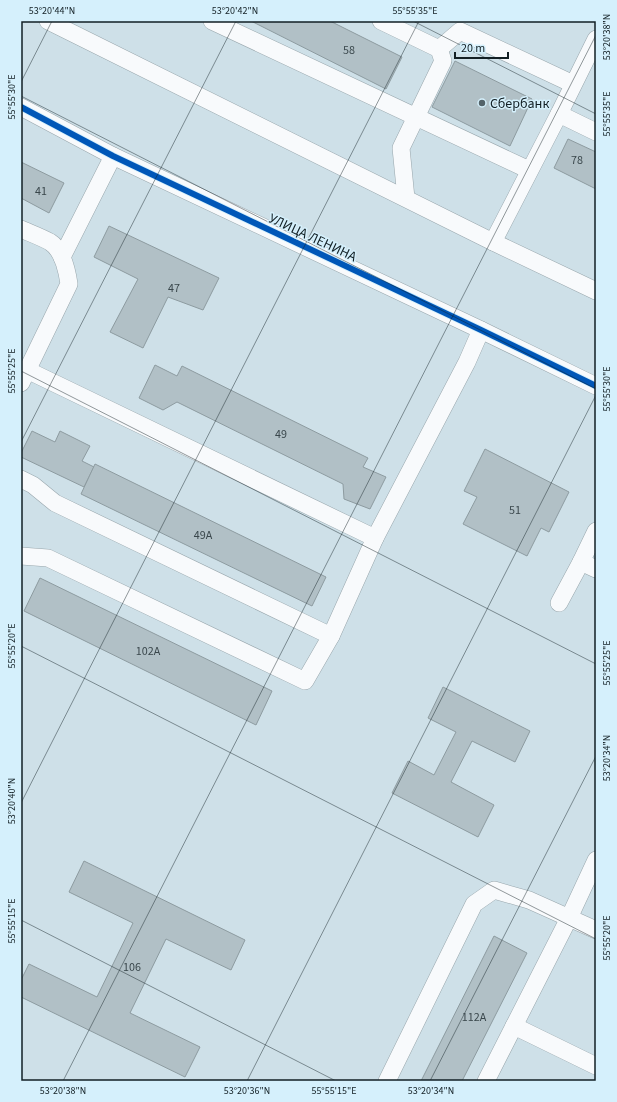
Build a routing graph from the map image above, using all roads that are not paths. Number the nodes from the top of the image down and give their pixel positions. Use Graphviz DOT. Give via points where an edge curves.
graph roads {
  1 [pos="48,21"];
  2 [pos="212,21"];
  3 [pos="381,21"];
  4 [pos="596,39"];
  5 [pos="439,49"];
  6 [pos="574,84"];
  7 [pos="21,106"];
  8 [pos="559,114"];
  9 [pos="416,117"];
  10 [pos="596,132"];
  11 [pos="113,156"];
  12 [pos="529,170"];
  13 [pos="406,198"];
  14 [pos="21,229"];
  15 [pos="493,242"];
  16 [pos="62,256"];
  17 [pos="596,292"];
  18 [pos="481,330"];
  19 [pos="24,377"];
  20 [pos="596,386"];
  21 [pos="21,479"];
  22 [pos="596,531"];
  23 [pos="375,538"];
  24 [pos="21,556"];
  25 [pos="588,566"];
  26 [pos="559,603"];
  27 [pos="331,636"];
  28 [pos="596,860"];
  29 [pos="569,918"];
  30 [pos="596,930"];
  31 [pos="514,1026"];
  32 [pos="596,1066"];
  33 [pos="387,1081"];
  34 [pos="486,1081"];
  1 -- 13 [label="street"];
  2 -- 9 [label="street"];
  3 -- 5 [label="street"];
  4 -- 6 [label="street"];
  5 -- 6 [label="street" via="460,31"];
  5 -- 9 [label="street" via="443,61"];
  6 -- 8 [label="street"];
  7 -- 11 [label="street, УЛИЦА ЛЕНИНА"];
  8 -- 10 [label="street"];
  8 -- 12 [label="street"];
  9 -- 12 [label="street"];
  9 -- 13 [label="street" via="401,148"];
  11 -- 16 [label="street"];
  11 -- 18 [label="street, УЛИЦА ЛЕНИНА"];
  12 -- 15 [label="street"];
  13 -- 15 [label="street"];
  14 -- 16 [label="street" via="51,243"];
  15 -- 17 [label="street"];
  16 -- 19 [label="street" via="69,284"];
  18 -- 20 [label="street, УЛИЦА ЛЕНИНА"];
  18 -- 23 [label="street" via="467,362"];
  19 -- 23 [label="street"];
  21 -- 27 [label="street" via="33,485 55,504"];
  22 -- 25 [label="street"];
  23 -- 27 [label="street"];
  24 -- 27 [label="street" via="48,558 305,681"];
  25 -- 26 [label="street"];
  28 -- 29 [label="street"];
  29 -- 30 [label="street"];
  29 -- 31 [label="street"];
  29 -- 33 [label="street" via="530,900 494,890 474,904"];
  31 -- 32 [label="street"];
  31 -- 34 [label="street"];
}
